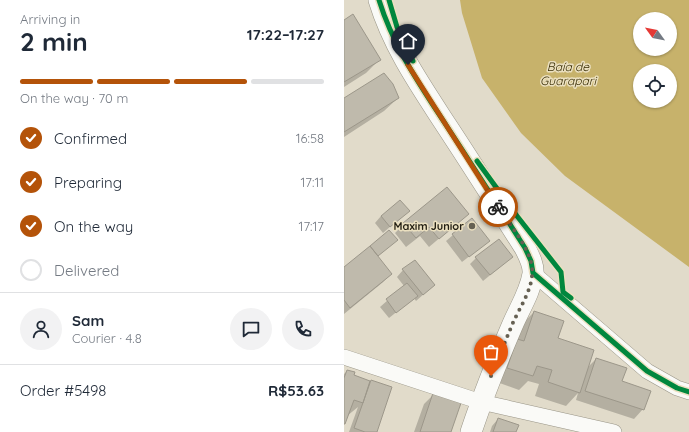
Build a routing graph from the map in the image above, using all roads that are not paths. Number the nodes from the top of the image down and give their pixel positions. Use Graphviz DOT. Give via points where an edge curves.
graph roads {
  1 [pos="379,0"];
  2 [pos="533,273"];
  3 [pos="344,357"];
  4 [pos="689,392"];
  5 [pos="481,402"];
  6 [pos="471,432"];
  7 [pos="614,432"];
  1 -- 2 [label="street" via="396,44 525,248"];
  2 -- 4 [label="street" via="647,371"];
  2 -- 5 [label="street"];
  3 -- 5 [label="street"];
  5 -- 6 [label="street"];
  5 -- 7 [label="street"];
}
